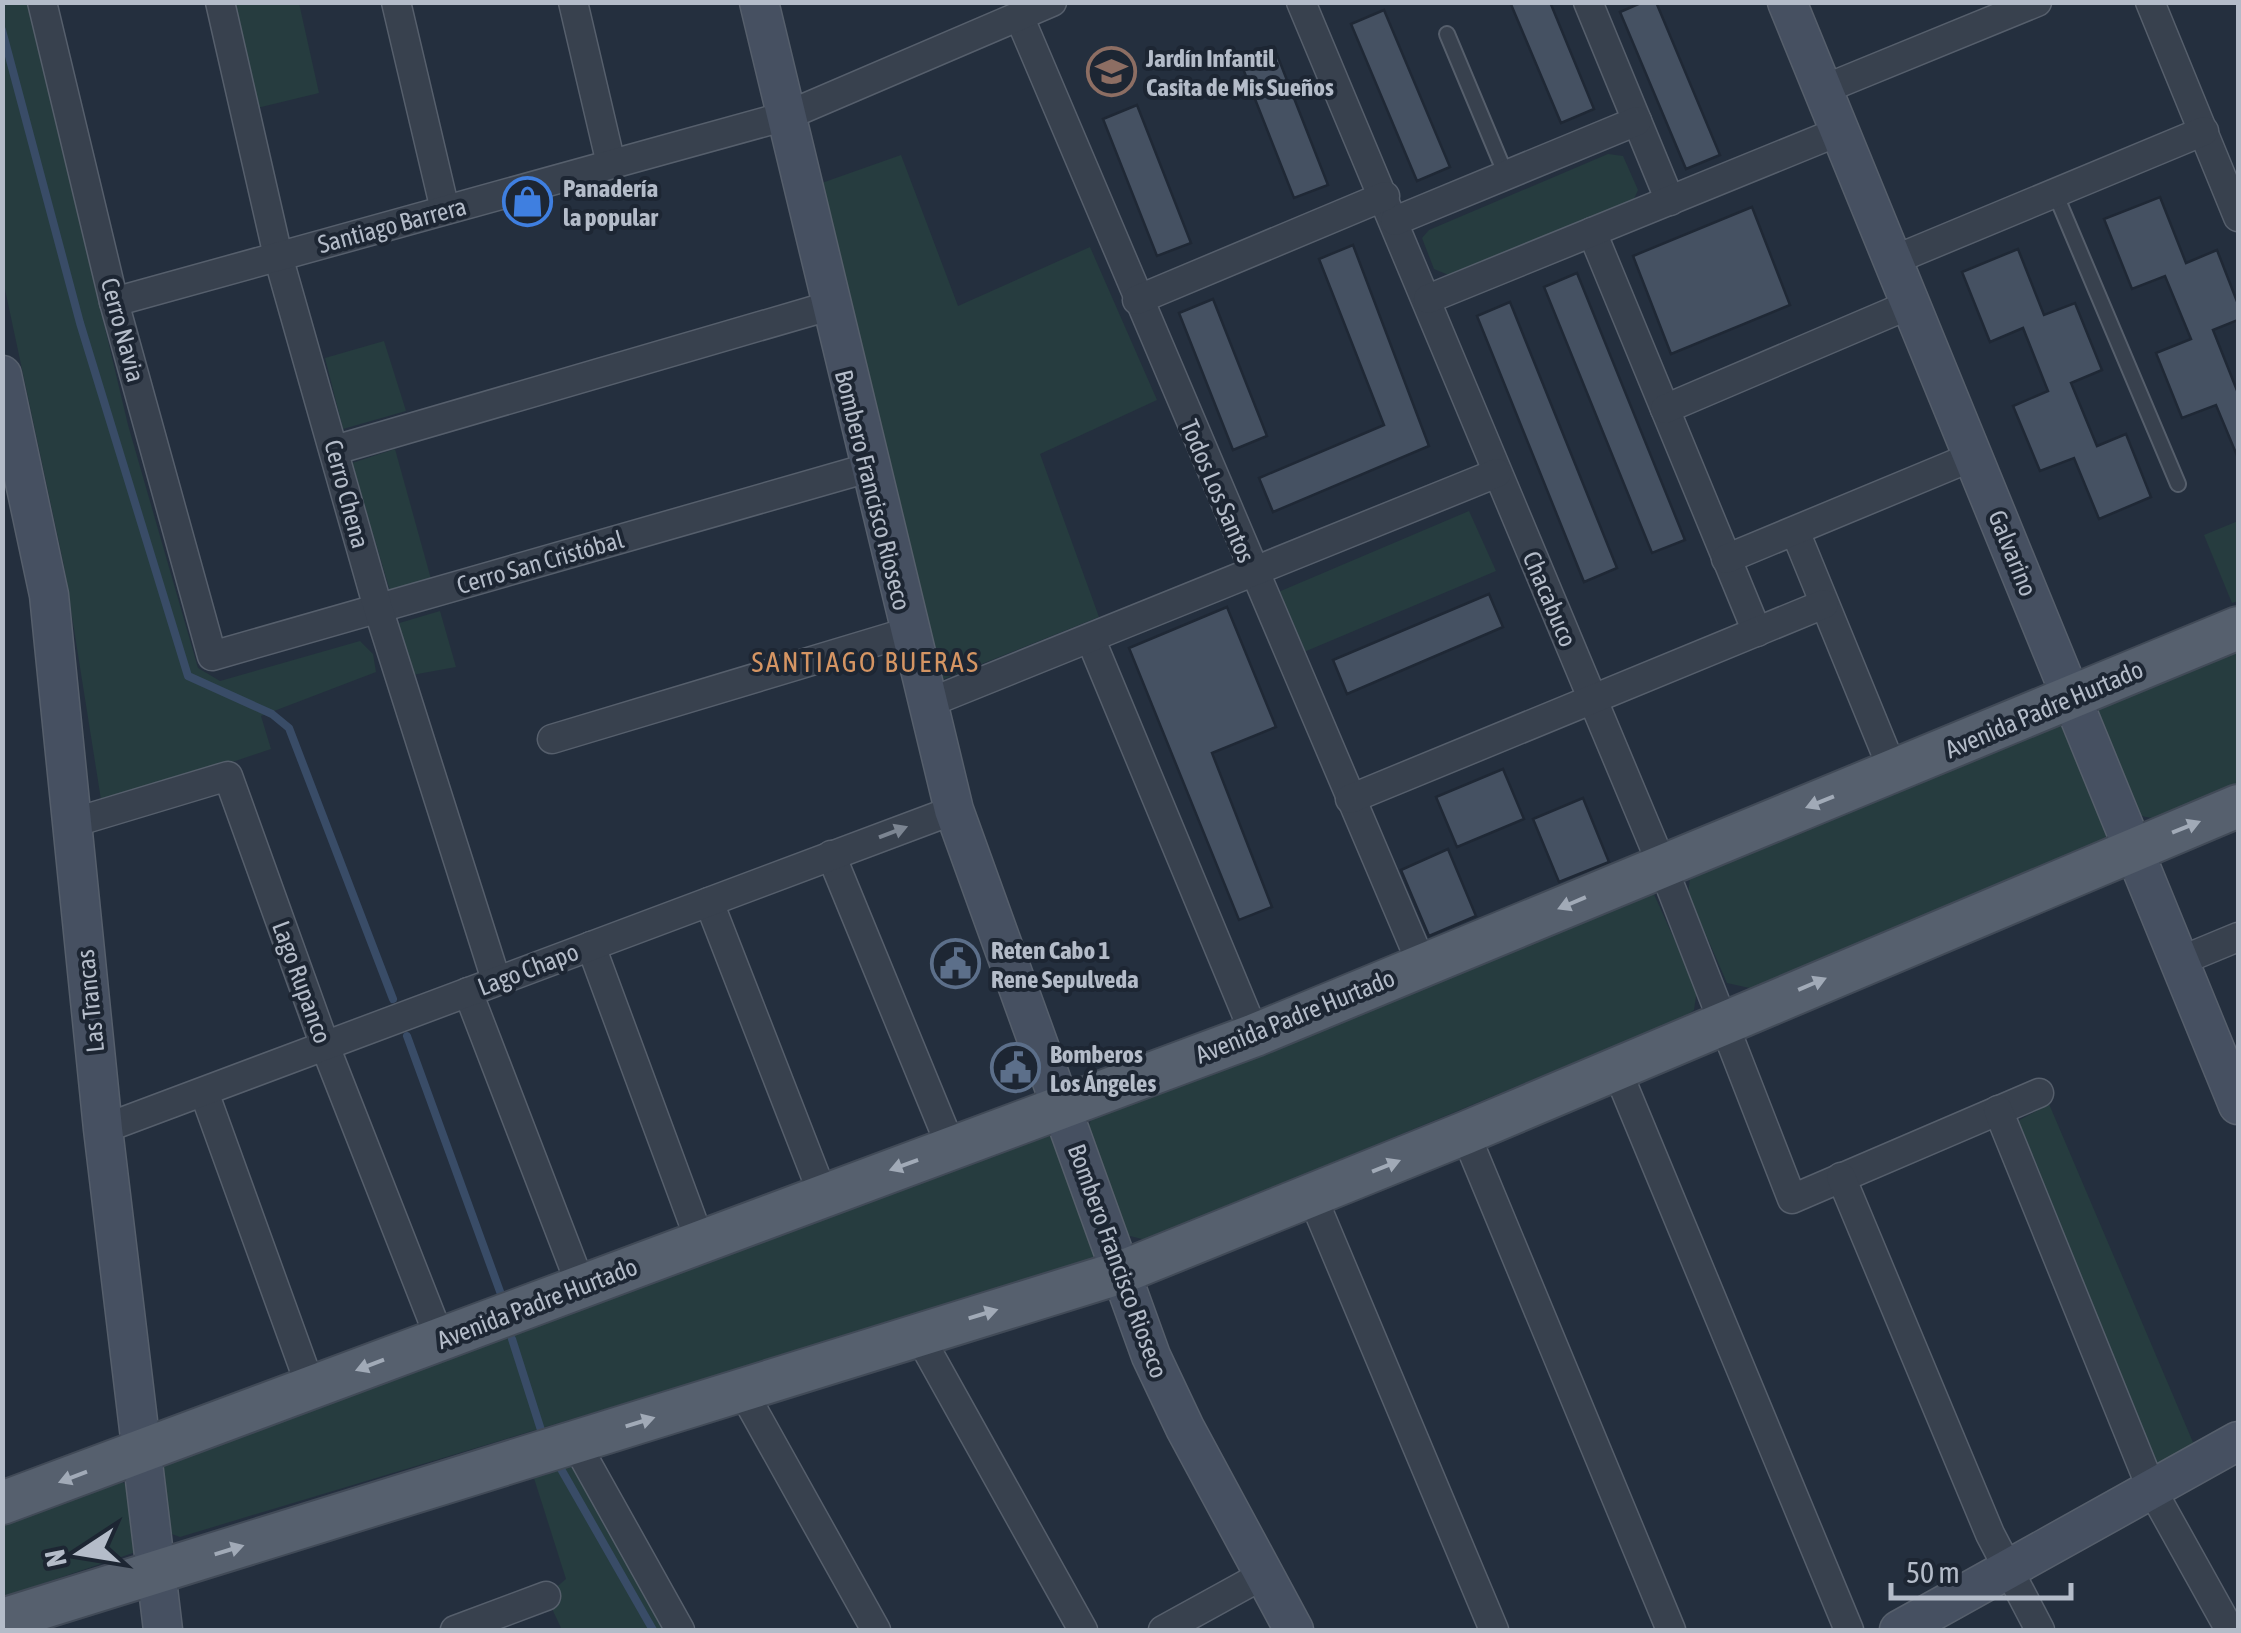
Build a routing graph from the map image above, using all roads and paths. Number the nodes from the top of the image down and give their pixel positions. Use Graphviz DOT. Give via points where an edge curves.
graph roads {
  1 [pos="42,2"];
  2 [pos="220,2"];
  3 [pos="396,2"];
  4 [pos="573,2"];
  5 [pos="759,2"];
  6 [pos="1052,2"];
  7 [pos="1301,2"];
  8 [pos="1588,2"];
  9 [pos="1787,2"];
  10 [pos="2037,2"];
  11 [pos="2150,2"];
  12 [pos="1006,14"];
  13 [pos="1446,34"];
  14 [pos="1822,90"];
  15 [pos="786,116"];
  16 [pos="1637,120"];
  17 [pos="1840,131"];
  18 [pos="2204,131"];
  19 [pos="611,164"];
  20 [pos="1506,175"];
  21 [pos="2055,192"];
  22 [pos="1670,201"];
  23 [pos="1390,208"];
  24 [pos="445,210"];
  25 [pos="2238,216"];
  26 [pos="1592,232"];
  27 [pos="278,256"];
  28 [pos="1894,260"];
  29 [pos="1428,299"];
  30 [pos="1137,300"];
  31 [pos="114,302"];
  32 [pos="1912,304"];
  33 [pos="829,306"];
  34 [pos="2,374"];
  35 [pos="1665,409"];
  36 [pos="335,450"];
  37 [pos="1974,456"];
  38 [pos="868,468"];
  39 [pos="1497,473"];
  40 [pos="2178,484"];
  41 [pos="1795,532"];
  42 [pos="1726,559"];
  43 [pos="1253,574"];
  44 [pos="1824,604"];
  45 [pos="378,608"];
  46 [pos="2238,628"];
  47 [pos="908,632"];
  48 [pos="1757,632"];
  49 [pos="1091,640"];
  50 [pos="212,656"];
  51 [pos="2072,696"];
  52 [pos="1592,699"];
  53 [pos="926,704"];
  54 [pos="552,739"];
  55 [pos="1894,773"];
  56 [pos="1350,799"];
  57 [pos="2238,806"];
  58 [pos="954,810"];
  59 [pos="72,823"];
  60 [pos="2134,848"];
  61 [pos="832,856"];
  62 [pos="1662,866"];
  63 [pos="709,902"];
  64 [pos="2238,937"];
  65 [pos="591,946"];
  66 [pos="2180,961"];
  67 [pos="1422,965"];
  68 [pos="496,980"];
  69 [pos="468,992"];
  70 [pos="1723,1022"];
  71 [pos="1255,1035"];
  72 [pos="325,1046"];
  73 [pos="1616,1068"];
  74 [pos="204,1092"];
  75 [pos="2039,1093"];
  76 [pos="2238,1105"];
  77 [pos="1061,1106"];
  78 [pos="1998,1110"];
  79 [pos="103,1130"];
  80 [pos="1465,1133"];
  81 [pos="950,1148"];
  82 [pos="1841,1178"];
  83 [pos="823,1195"];
  84 [pos="1312,1196"];
  85 [pos="700,1241"];
  86 [pos="1122,1272"];
  87 [pos="581,1286"];
  88 [pos="918,1334"];
  89 [pos="440,1339"];
  90 [pos="311,1388"];
  91 [pos="742,1390"];
  92 [pos="2238,1441"];
  93 [pos="576,1442"];
  94 [pos="142,1451"];
  95 [pos="2152,1490"];
  96 [pos="2,1504"];
  97 [pos="2007,1571"];
  98 [pos="156,1573"];
  99 [pos="1263,1575"];
  100 [pos="546,1596"];
  101 [pos="2,1620"];
  102 [pos="162,1630"];
  103 [pos="455,1630"];
  104 [pos="680,1630"];
  105 [pos="876,1630"];
  106 [pos="1082,1630"];
  107 [pos="1164,1630"];
  108 [pos="1294,1630"];
  109 [pos="1494,1630"];
  110 [pos="1671,1630"];
  111 [pos="1850,1630"];
  112 [pos="1899,1630"];
  113 [pos="2040,1630"];
  114 [pos="2230,1630"];
  1 -- 31 [label="street, Cerro Navia"];
  2 -- 27 [label="street, Cerro Chena"];
  3 -- 24 [label="street"];
  4 -- 19 [label="street"];
  5 -- 15 [label="street, Bombero Francisco Rioseco"];
  6 -- 12 [label="street, Santiago Barrera"];
  7 -- 23 [label="street, Chacabuco"];
  8 -- 16 [label="street"];
  9 -- 14 [label="street, Galvarino"];
  10 -- 14 [label="street"];
  11 -- 18 [label="street"];
  12 -- 15 [label="street, Santiago Barrera"];
  12 -- 30 [label="street, Todos Los Santos"];
  13 -- 20 [label="lane"];
  14 -- 17 [label="street, Galvarino"];
  15 -- 19 [label="street, Santiago Barrera"];
  15 -- 33 [label="street, Bombero Francisco Rioseco"];
  16 -- 20 [label="street"];
  16 -- 22 [label="street"];
  17 -- 22 [label="street"];
  17 -- 28 [label="street, Galvarino"];
  18 -- 21 [label="street"];
  18 -- 25 [label="street"];
  19 -- 24 [label="street, Santiago Barrera"];
  20 -- 23 [label="street"];
  21 -- 28 [label="street"];
  21 -- 40 [label="lane"];
  22 -- 26 [label="street"];
  23 -- 29 [label="street, Chacabuco"];
  23 -- 30 [label="street"];
  24 -- 27 [label="street, Santiago Barrera"];
  26 -- 29 [label="street"];
  26 -- 35 [label="street"];
  27 -- 31 [label="street, Santiago Barrera"];
  27 -- 36 [label="street, Cerro Chena"];
  28 -- 32 [label="street, Galvarino"];
  29 -- 39 [label="street, Chacabuco"];
  30 -- 43 [label="street, Todos Los Santos"];
  31 -- 50 [label="street, Cerro Navia"];
  32 -- 35 [label="street"];
  32 -- 37 [label="street, Galvarino"];
  33 -- 36 [label="street"];
  33 -- 38 [label="street, Bombero Francisco Rioseco"];
  34 -- 59 [label="street, Las Trancas" via="49,595"];
  35 -- 42 [label="street"];
  36 -- 45 [label="street, Cerro Chena"];
  37 -- 41 [label="street"];
  37 -- 51 [label="street, Galvarino"];
  38 -- 45 [label="street, Cerro San Cristóbal"];
  38 -- 47 [label="street, Bombero Francisco Rioseco"];
  39 -- 43 [label="street"];
  39 -- 52 [label="street, Chacabuco"];
  41 -- 42 [label="street"];
  41 -- 44 [label="street"];
  42 -- 48 [label="street"];
  43 -- 49 [label="street"];
  43 -- 56 [label="street, Todos Los Santos"];
  44 -- 48 [label="street"];
  44 -- 55 [label="street"];
  45 -- 50 [label="street, Cerro San Cristóbal"];
  45 -- 68 [label="street, Cerro Chena"];
  46 -- 51 [label="main road, Avenida Padre Hurtado"];
  47 -- 53 [label="street, Bombero Francisco Rioseco"];
  47 -- 54 [label="street"];
  48 -- 52 [label="street"];
  49 -- 53 [label="street"];
  49 -- 71 [label="street"];
  51 -- 55 [label="main road, Avenida Padre Hurtado"];
  51 -- 60 [label="street, Galvarino"];
  52 -- 56 [label="street"];
  52 -- 62 [label="street, Chacabuco"];
  53 -- 58 [label="street, Bombero Francisco Rioseco"];
  55 -- 62 [label="main road, Avenida Padre Hurtado, one-way"];
  56 -- 67 [label="street, Todos Los Santos"];
  60 -- 57 [label="main road, one-way"];
  61 -- 58 [label="street, Lago Chapo, one-way"];
  58 -- 77 [label="street, Bombero Francisco Rioseco"];
  59 -- 72 [label="street, Lago Rupanco" via="228,776"];
  59 -- 79 [label="street, Las Trancas"];
  60 -- 66 [label="street, Galvarino"];
  70 -- 60 [label="main road, one-way"];
  61 -- 63 [label="street, Lago Chapo"];
  61 -- 81 [label="street"];
  62 -- 67 [label="main road, Avenida Padre Hurtado, one-way"];
  62 -- 70 [label="street, Chacabuco"];
  63 -- 65 [label="street, Lago Chapo"];
  63 -- 83 [label="street"];
  64 -- 66 [label="street"];
  65 -- 68 [label="street, Lago Chapo"];
  65 -- 85 [label="street"];
  66 -- 76 [label="street, Galvarino"];
  67 -- 71 [label="main road, Avenida Padre Hurtado"];
  68 -- 69 [label="street, Lago Chapo"];
  69 -- 72 [label="street, Lago Chapo"];
  69 -- 87 [label="street"];
  70 -- 73 [label="main road"];
  70 -- 82 [label="street, Chacabuco" via="1792,1199"];
  71 -- 77 [label="main road, Avenida Padre Hurtado"];
  72 -- 74 [label="street, Lago Chapo"];
  72 -- 89 [label="street, Lago Rupanco"];
  73 -- 80 [label="main road"];
  73 -- 111 [label="street"];
  74 -- 79 [label="street, Lago Chapo"];
  74 -- 90 [label="street"];
  75 -- 78 [label="street"];
  77 -- 81 [label="main road, Avenida Padre Hurtado"];
  77 -- 86 [label="street, Bombero Francisco Rioseco"];
  78 -- 82 [label="street"];
  78 -- 95 [label="street"];
  79 -- 94 [label="street, Las Trancas"];
  84 -- 80 [label="main road, one-way"];
  80 -- 110 [label="street"];
  81 -- 83 [label="main road, Avenida Padre Hurtado, one-way"];
  82 -- 97 [label="street"];
  83 -- 85 [label="main road, Avenida Padre Hurtado"];
  84 -- 86 [label="main road"];
  84 -- 109 [label="street"];
  85 -- 87 [label="main road, Avenida Padre Hurtado"];
  88 -- 86 [label="main road, one-way"];
  86 -- 99 [label="street, Bombero Francisco Rioseco" via="1168,1395"];
  87 -- 89 [label="main road, Avenida Padre Hurtado"];
  88 -- 91 [label="main road"];
  88 -- 106 [label="street"];
  89 -- 90 [label="main road, Avenida Padre Hurtado, one-way"];
  90 -- 94 [label="main road, Avenida Padre Hurtado"];
  93 -- 91 [label="main road, one-way"];
  91 -- 105 [label="street"];
  92 -- 95 [label="street"];
  98 -- 93 [label="main road, one-way"];
  93 -- 104 [label="street"];
  94 -- 96 [label="main road, Avenida Padre Hurtado, one-way"];
  94 -- 98 [label="street, Las Trancas"];
  95 -- 97 [label="street"];
  95 -- 114 [label="street"];
  97 -- 112 [label="street"];
  97 -- 113 [label="street"];
  98 -- 101 [label="main road"];
  98 -- 102 [label="street, Las Trancas"];
  99 -- 107 [label="street"];
  99 -- 108 [label="street, Bombero Francisco Rioseco"];
  100 -- 103 [label="street"];
}
